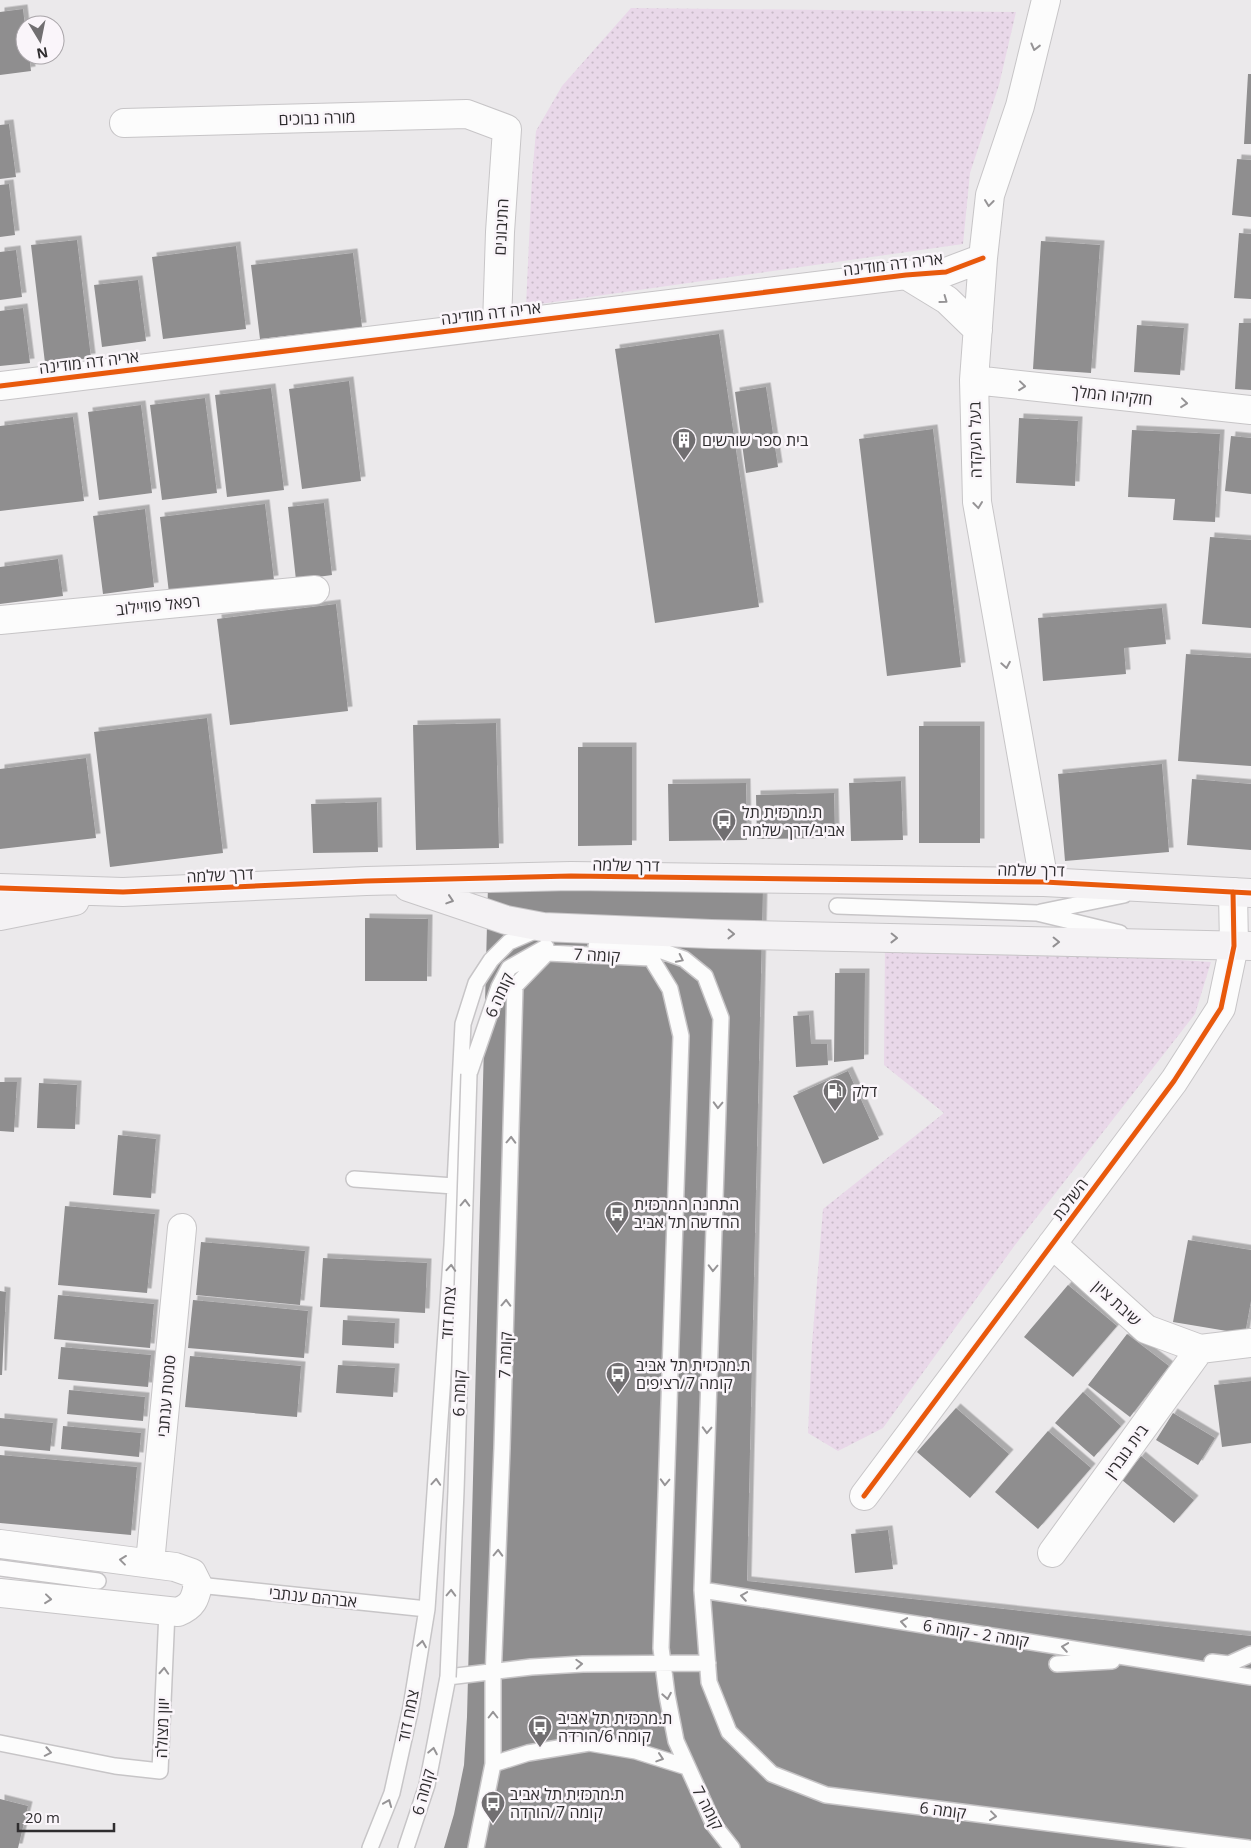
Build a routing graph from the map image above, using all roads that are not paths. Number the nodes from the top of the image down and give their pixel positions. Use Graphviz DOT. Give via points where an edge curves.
graph roads {
  1 [pos="1046,0"];
  2 [pos="124,123"];
  3 [pos="507,128"];
  4 [pos="983,258"];
  5 [pos="906,275"];
  6 [pos="497,325"];
  7 [pos="978,330"];
  8 [pos="974,380"];
  9 [pos="0,386"];
  10 [pos="1251,410"];
  11 [pos="315,590"];
  12 [pos="0,620"];
  13 [pos="387,880"];
  14 [pos="1044,882"];
  15 [pos="0,888"];
  16 [pos="1154,888"];
  17 [pos="124,892"];
  18 [pos="1242,893"];
  19 [pos="836,906"];
  20 [pos="1037,913"];
  21 [pos="0,916"];
  22 [pos="543,927"];
  23 [pos="1165,944"];
  24 [pos="1242,946"];
  25 [pos="354,1179"];
  26 [pos="454,1186"];
  27 [pos="182,1228"];
  28 [pos="1052,1244"];
  29 [pos="1251,1343"];
  30 [pos="1200,1349"];
  31 [pos="864,1496"];
  32 [pos="0,1544"];
  33 [pos="1052,1553"];
  34 [pos="150,1563"];
  35 [pos="0,1568"];
  36 [pos="98,1581"];
  37 [pos="198,1585"];
  38 [pos="702,1590"];
  39 [pos="0,1593"];
  40 [pos="427,1609"];
  41 [pos="167,1611"];
  42 [pos="1251,1654"];
  43 [pos="708,1663"];
  44 [pos="1057,1664"];
  45 [pos="1251,1676"];
  46 [pos="448,1677"];
  47 [pos="0,1743"];
  48 [pos="493,1764"];
  49 [pos="687,1767"];
  50 [pos="370,1848"];
  51 [pos="406,1848"];
  52 [pos="476,1848"];
  53 [pos="732,1848"];
  54 [pos="1248,1848"];
  1 -- 4 [label="street, בעל העקדה, one-way" via="1020,106 990,195"];
  2 -- 3 [label="street, מורה נבוכים" via="467,114"];
  3 -- 6 [label="street, התיבונים"];
  4 -- 5 [label="street, אריה דה מודינה" via="946,272"];
  4 -- 7 [label="street, בעל העקדה"];
  5 -- 6 [label="street, אריה דה מודינה"];
  5 -- 7 [label="street, אריה דה מודינה, one-way" via="947,300"];
  6 -- 9 [label="street, אריה דה מודינה"];
  7 -- 8 [label="street, בעל העקדה"];
  8 -- 10 [label="street, חזקיהו המלך, one-way"];
  8 -- 14 [label="street, בעל העקדה, one-way" via="977,502"];
  11 -- 12 [label="street, רפאל פוזיילוב"];
  13 -- 14 [label="street, דרך שלמה" via="571,876"];
  13 -- 17 [label="street, דרך שלמה"];
  13 -- 22 [label="street, דרך שלמה, one-way" via="506,920"];
  14 -- 16 [label="street, דרך שלמה"];
  15 -- 17 [label="street, דרך שלמה"];
  16 -- 18 [label="street, דרך שלמה"];
  16 -- 20 [label="lane"];
  17 -- 21 [label="street, דרך שלמה"];
  18 -- 24 [label="street, השלכת"];
  19 -- 20 [label="lane"];
  20 -- 23 [label="lane"];
  22 -- 23 [label="street, דרך שלמה, one-way"];
  22 -- 26 [label="lane, צמח דוד" via="509,942 491,960 476,983 463,1024"];
  23 -- 24 [label="street, דרך שלמה"];
  24 -- 28 [label="street, השלכת" via="1221,1008 1174,1081"];
  25 -- 26 [label="lane"];
  40 -- 26 [label="lane, צמח דוד, one-way"];
  27 -- 34 [label="street, סמטת ענתבי"];
  28 -- 30 [label="street, שיבת ציון" via="1146,1329"];
  28 -- 31 [label="street, השלכת"];
  29 -- 30 [label="street, שיבת ציון"];
  30 -- 33 [label="street, בית גוברין"];
  34 -- 32 [label="street, one-way"];
  34 -- 37 [label="street" via="175,1566 192,1573"];
  35 -- 36 [label="lane"];
  37 -- 40 [label="lane, אברהם ענתבי"];
  37 -- 41 [label="street" via="195,1600 189,1608"];
  38 -- 43 [label="lane, קומה 6"];
  45 -- 38 [label="lane, קומה 2 - קומה 6, one-way"];
  46 -- 38 [label="lane, קומה 6, one-way, bridge" via="469,1074 499,987 509,968 548,945 648,946 684,959 705,976 721,1018"];
  39 -- 41 [label="street, one-way"];
  50 -- 40 [label="lane, צמח דוד, one-way" via="392,1793 411,1707"];
  47 -- 41 [label="lane, יוון מצולה, one-way" via="115,1766 160,1771"];
  42 -- 44 [label="lane" via="1229,1664 1166,1659"];
  46 -- 43 [label="lane, one-way" via="583,1664"];
  43 -- 54 [label="lane, קומה 6, one-way" via="709,1682 729,1732 772,1774 826,1795"];
  51 -- 46 [label="lane, קומה 6, one-way" via="427,1785"];
  48 -- 49 [label="lane, קומה 7, one-way" via="528,1753 589,1743 636,1750"];
  48 -- 49 [label="lane, קומה 7, one-way" via="515,986 547,953 651,958 670,989 681,1036 661,1648 666,1695 676,1741"];
  48 -- 52 [label="lane, קומה 7"];
  49 -- 53 [label="lane, קומה 7" via="714,1824"];
}
